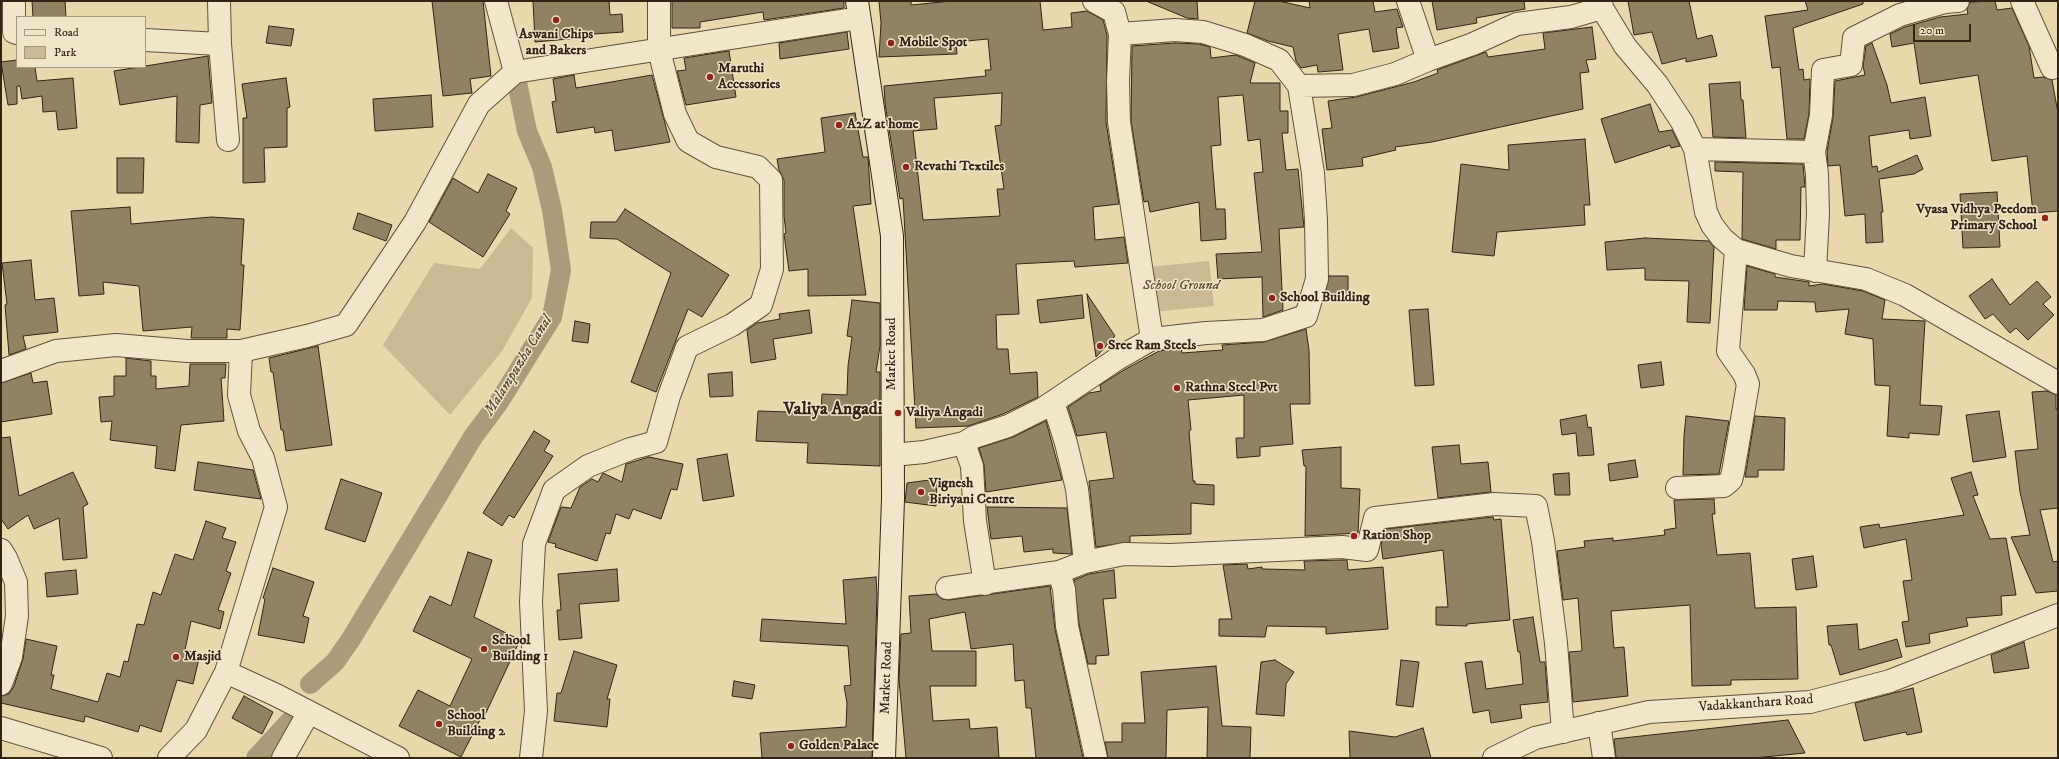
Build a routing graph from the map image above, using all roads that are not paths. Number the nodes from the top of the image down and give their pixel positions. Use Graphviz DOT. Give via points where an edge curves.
graph roads {
  1 [pos="14,1"];
  2 [pos="219,1"];
  3 [pos="496,1"];
  4 [pos="659,1"];
  5 [pos="1094,1"];
  6 [pos="1408,1"];
  7 [pos="1958,1"];
  8 [pos="2022,1"];
  9 [pos="1601,5"];
  10 [pos="858,9"];
  11 [pos="16,32"];
  12 [pos="1120,34"];
  13 [pos="146,40"];
  14 [pos="220,44"];
  15 [pos="659,50"];
  16 [pos="1428,60"];
  17 [pos="2058,66"];
  18 [pos="515,72"];
  19 [pos="1299,86"];
  20 [pos="228,140"];
  21 [pos="1695,148"];
  22 [pos="1814,152"];
  23 [pos="1736,250"];
  24 [pos="1815,270"];
  25 [pos="1152,339"];
  26 [pos="241,351"];
  27 [pos="1,371"];
  28 [pos="2058,383"];
  29 [pos="1053,402"];
  30 [pos="964,443"];
  31 [pos="893,455"];
  32 [pos="1677,488"];
  33 [pos="1,550"];
  34 [pos="1084,562"];
  35 [pos="1059,572"];
  36 [pos="985,584"];
  37 [pos="946,588"];
  38 [pos="2058,615"];
  39 [pos="226,672"];
  40 [pos="1,684"];
  41 [pos="308,712"];
  42 [pos="1600,724"];
  43 [pos="1,728"];
  44 [pos="1563,732"];
  45 [pos="102,758"];
  46 [pos="169,758"];
  47 [pos="283,758"];
  48 [pos="398,758"];
  49 [pos="531,758"];
  50 [pos="884,758"];
  51 [pos="1096,758"];
  52 [pos="1494,758"];
  53 [pos="1604,758"];
  1 -- 11 [label="street"];
  2 -- 14 [label="street"];
  3 -- 18 [label="street"];
  4 -- 15 [label="street"];
  5 -- 12 [label="street" via="1114,12"];
  6 -- 16 [label="street"];
  7 -- 22 [label="street" via="1945,2 1900,15 1854,38 1852,65 1823,70 1821,115"];
  8 -- 17 [label="street" via="2052,68"];
  9 -- 16 [label="street" via="1571,17 1517,24 1473,44"];
  9 -- 21 [label="street" via="1625,46 1657,84 1682,122"];
  10 -- 15 [label="street"];
  10 -- 31 [label="street, Market Road" via="892,236"];
  12 -- 19 [label="street" via="1175,30 1203,32 1245,45 1279,60"];
  12 -- 25 [label="street" via="1119,122"];
  13 -- 14 [label="street"];
  14 -- 20 [label="street"];
  15 -- 18 [label="street"];
  15 -- 49 [label="street" via="675,114 688,141 716,158 758,167 771,180 772,269 760,305 732,325 687,347 656,442 630,449 588,466 554,490 534,544 531,602 536,711"];
  16 -- 19 [label="street" via="1395,74 1353,85"];
  18 -- 26 [label="street" via="479,104 415,222 346,324"];
  19 -- 25 [label="street" via="1307,129 1316,220 1317,279 1306,316 1263,330"];
  21 -- 22 [label="street"];
  21 -- 23 [label="street" via="1706,212 1722,238"];
  22 -- 24 [label="street" via="1818,214"];
  23 -- 24 [label="street" via="1791,266"];
  23 -- 32 [label="street" via="1728,351 1748,384 1734,472 1731,480 1724,486"];
  24 -- 28 [label="street" via="1866,279 1905,296"];
  25 -- 29 [label="street"];
  26 -- 27 [label="street" via="187,351 116,345 56,351"];
  26 -- 39 [label="street" via="239,394 249,431 263,458 276,507"];
  29 -- 30 [label="street" via="1008,426"];
  29 -- 34 [label="street" via="1077,489"];
  30 -- 31 [label="street" via="924,452"];
  30 -- 36 [label="street" via="972,466 975,521"];
  31 -- 50 [label="street, Market Road"];
  33 -- 40 [label="street" via="16,582 17,616 11,657"];
  34 -- 35 [label="street"];
  34 -- 44 [label="street" via="1124,554 1334,547 1367,550 1374,518 1494,504 1536,506 1556,643"];
  35 -- 36 [label="street"];
  35 -- 51 [label="street" via="1064,589 1067,626"];
  36 -- 37 [label="street"];
  38 -- 42 [label="street, Vadakkanthara Road" via="1890,681 1810,702 1649,712"];
  39 -- 41 [label="street"];
  39 -- 46 [label="street" via="196,730"];
  41 -- 47 [label="street"];
  41 -- 48 [label="street"];
  42 -- 44 [label="street, Vadakkanthara Road"];
  42 -- 53 [label="street"];
  43 -- 45 [label="street"];
  44 -- 52 [label="street, Vadakkanthara Road" via="1535,738"];
}
